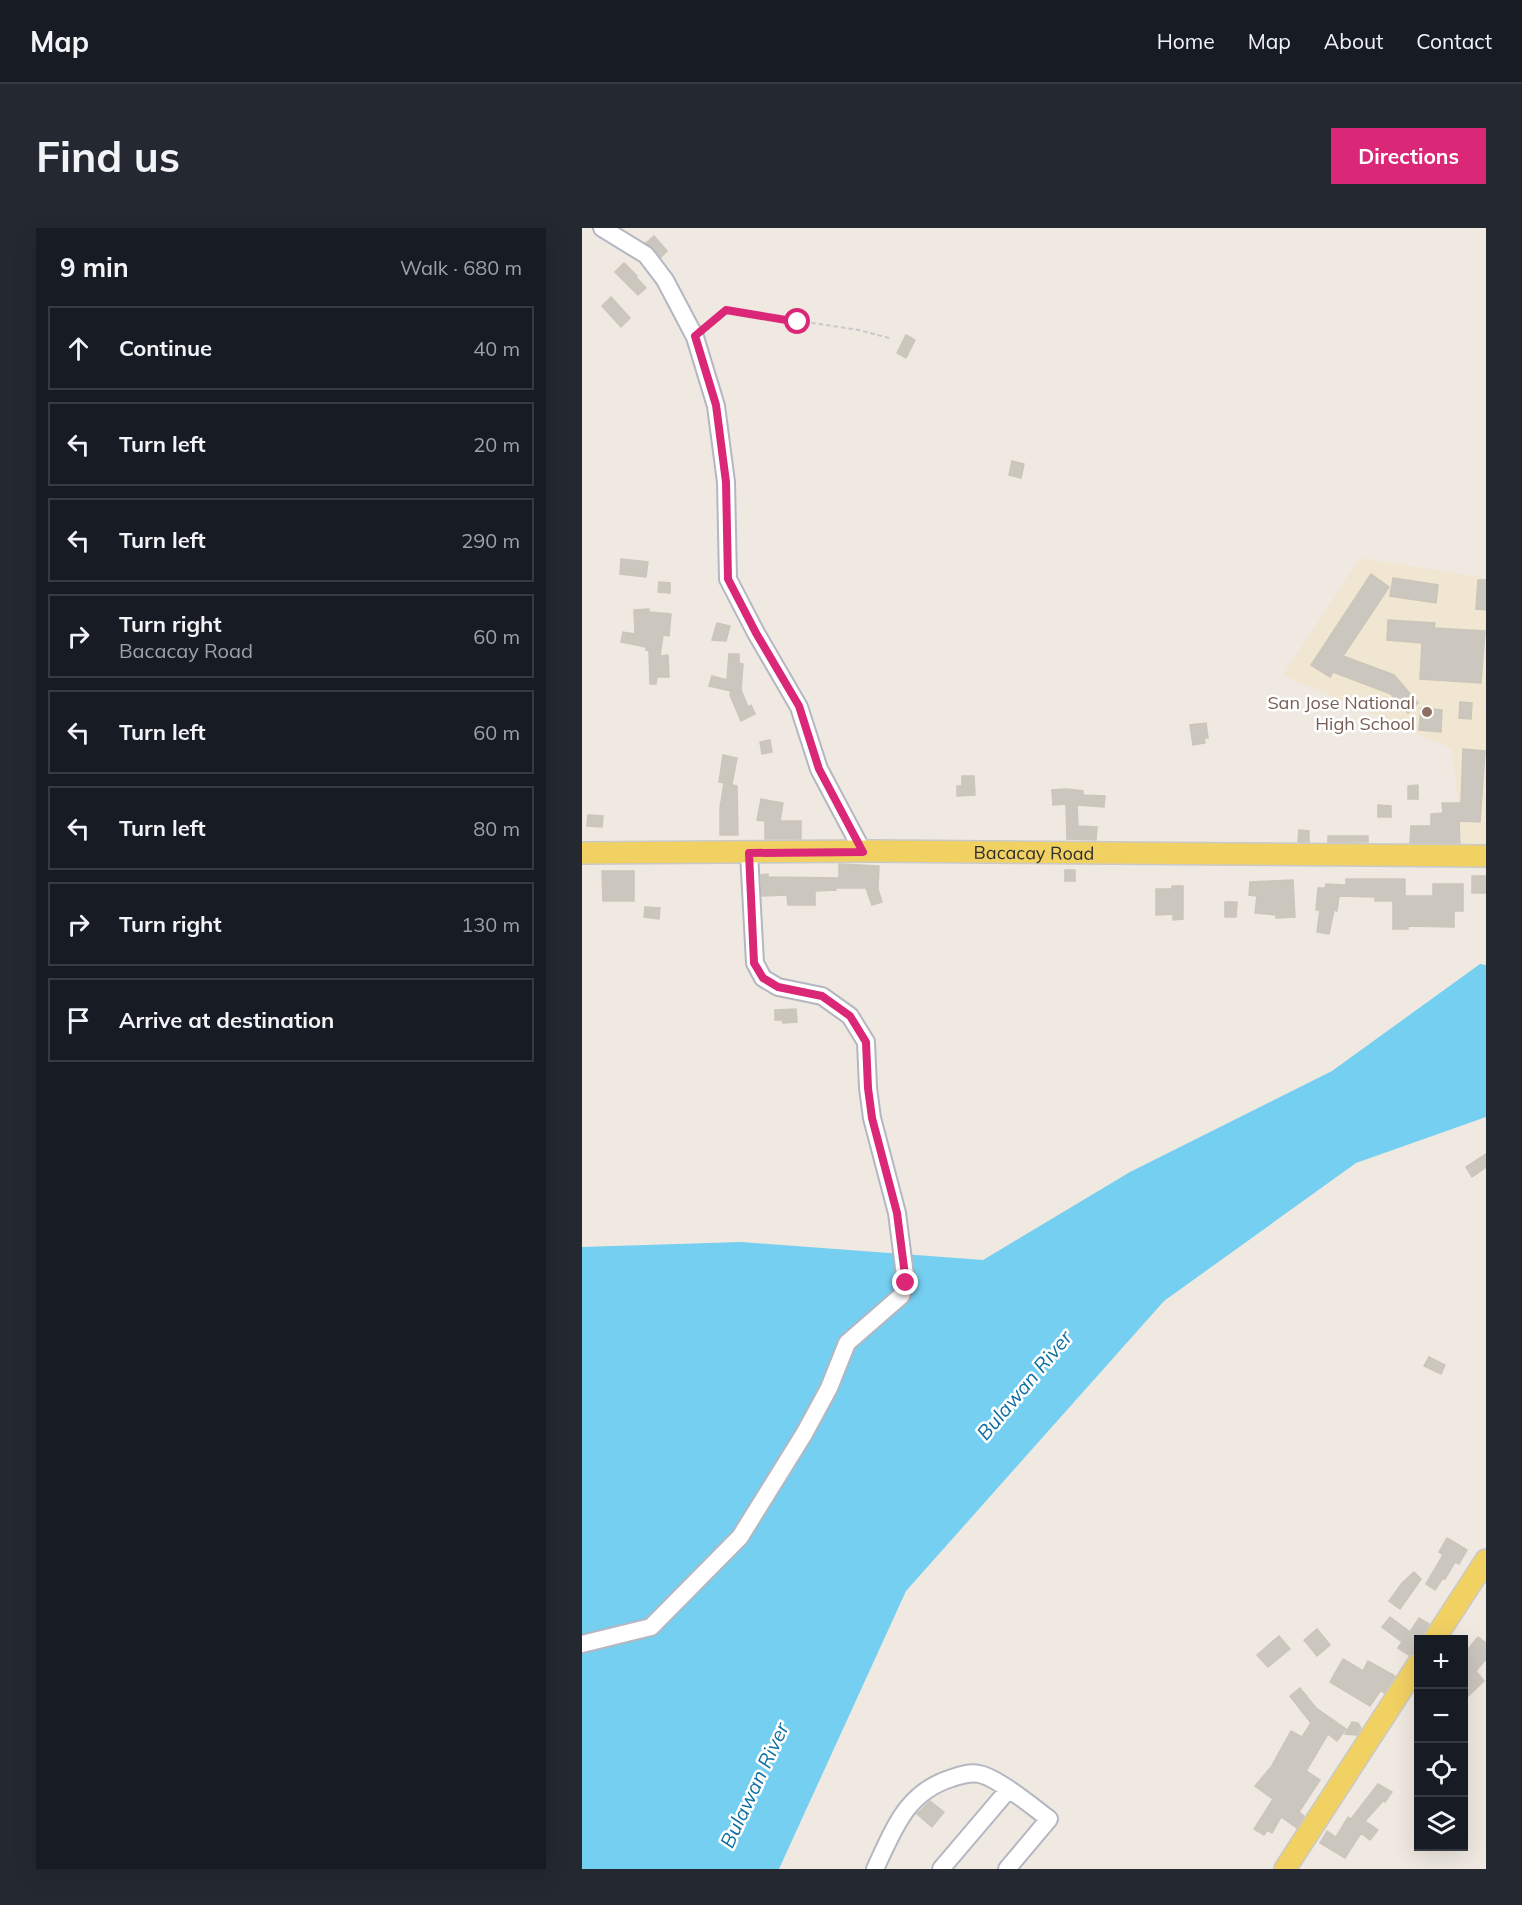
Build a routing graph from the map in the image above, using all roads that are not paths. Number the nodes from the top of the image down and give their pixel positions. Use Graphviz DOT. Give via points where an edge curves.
graph roads {
  1 [pos="603,228"];
  2 [pos="863,852"];
  3 [pos="582,853"];
  4 [pos="749,853"];
  5 [pos="1486,856"];
  6 [pos="1486,1560"];
  7 [pos="1437,1635"];
  8 [pos="582,1644"];
  9 [pos="1414,1672"];
  10 [pos="1009,1789"];
  11 [pos="1289,1867"];
  12 [pos="875,1869"];
  13 [pos="941,1869"];
  14 [pos="1007,1869"];
  1 -- 2 [label="street" via="646,255 665,280 695,336 717,416 726,482 728,579 799,706 819,769"];
  2 -- 4 [label="main road, Bacacay Road"];
  2 -- 5 [label="main road, Bacacay Road"];
  3 -- 4 [label="main road, Bacacay Road"];
  4 -- 8 [label="street" via="754,963 763,978 778,987 822,996 850,1016 866,1042 872,1118 897,1213 906,1283 901,1296 847,1343 804,1434 740,1537 651,1627"];
  6 -- 7 [label="main road"];
  9 -- 11 [label="main road"];
  10 -- 12 [label="street" via="980,1774 963,1774 942,1781 914,1798 898,1820"];
  10 -- 13 [label="street"];
  10 -- 14 [label="street" via="1049,1819"];
}
